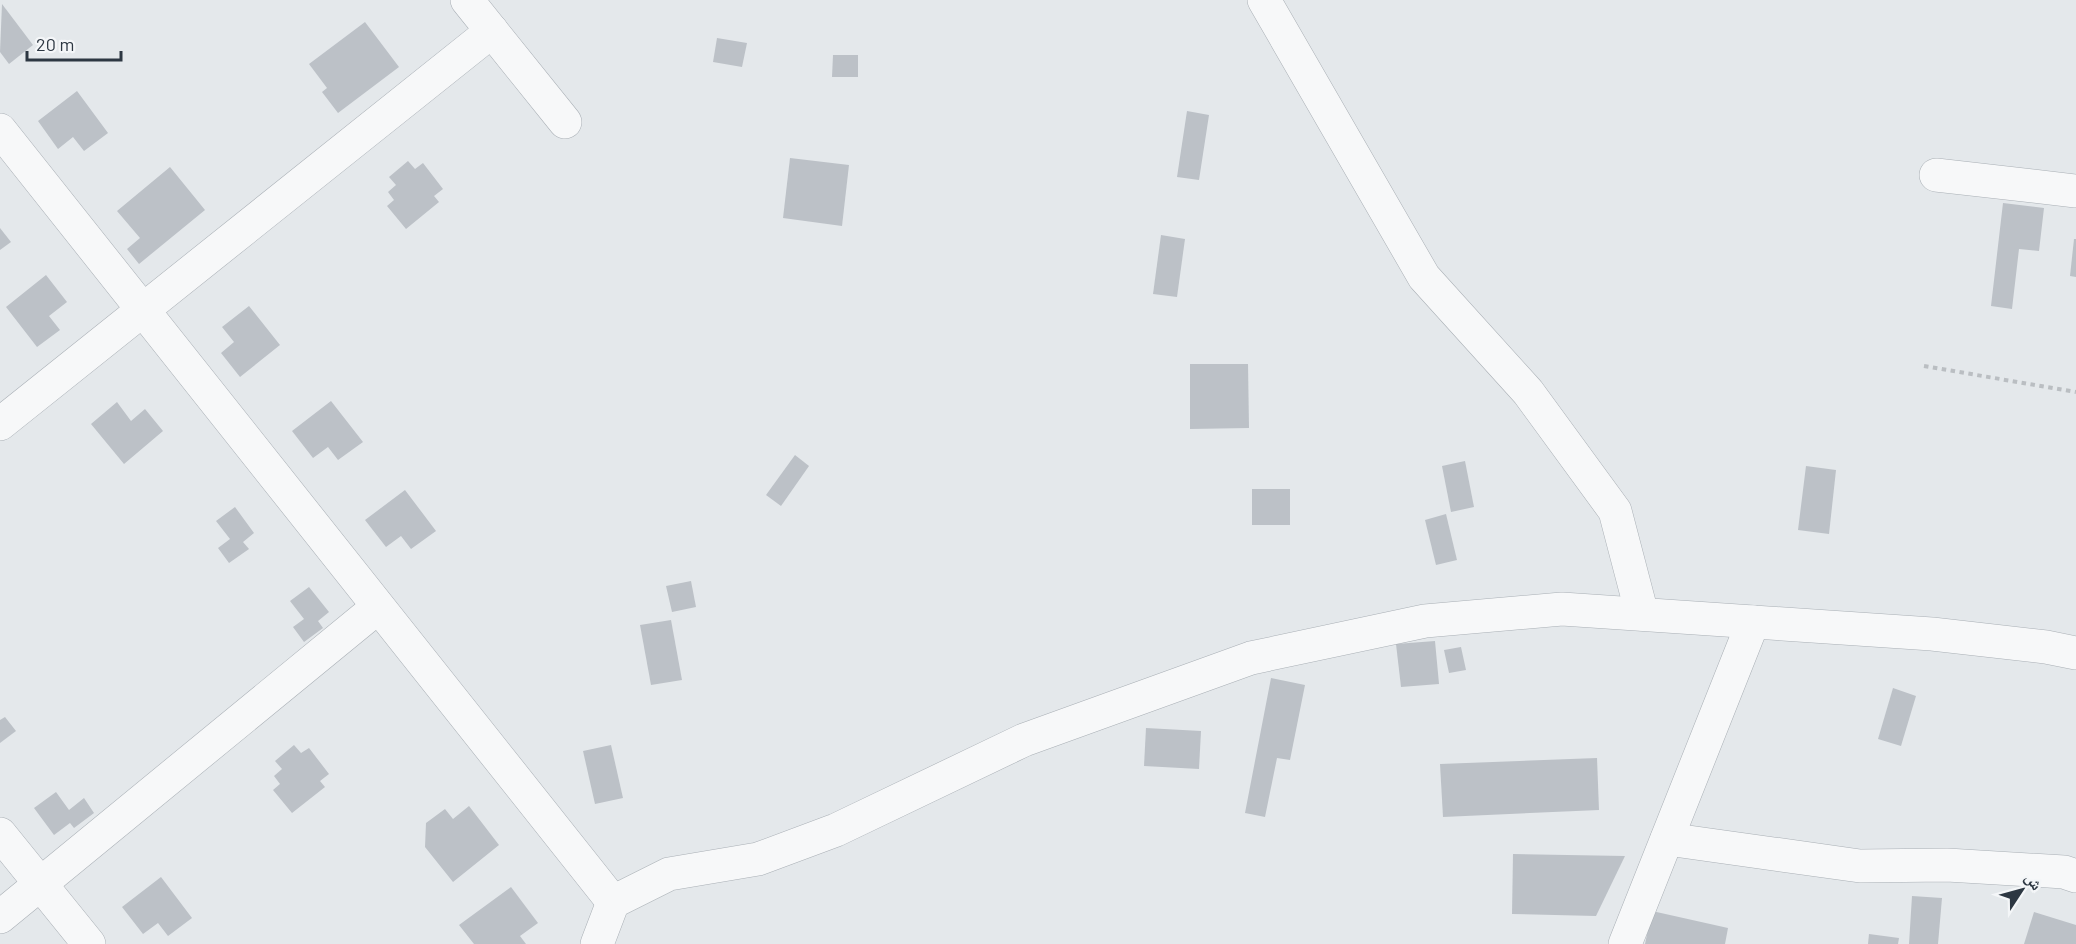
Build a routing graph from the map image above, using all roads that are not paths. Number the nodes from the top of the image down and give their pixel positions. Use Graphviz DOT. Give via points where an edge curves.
graph roads {
  1 [pos="467,0"];
  2 [pos="1264,0"];
  3 [pos="492,31"];
  4 [pos="565,122"];
  5 [pos="0,130"];
  6 [pos="1936,175"];
  7 [pos="2076,191"];
  8 [pos="143,310"];
  9 [pos="0,424"];
  10 [pos="378,606"];
  11 [pos="1642,614"];
  12 [pos="1753,622"];
  13 [pos="2076,653"];
  14 [pos="0,834"];
  15 [pos="1667,839"];
  16 [pos="2076,876"];
  17 [pos="40,884"];
  18 [pos="613,902"];
  19 [pos="0,917"];
  20 [pos="89,944"];
  21 [pos="597,944"];
  22 [pos="1625,944"];
  1 -- 3 [label="street"];
  2 -- 11 [label="street" via="1424,277 1528,392 1615,511"];
  3 -- 4 [label="street"];
  3 -- 8 [label="street"];
  5 -- 8 [label="street"];
  6 -- 7 [label="street"];
  8 -- 9 [label="street"];
  8 -- 10 [label="street"];
  10 -- 17 [label="street"];
  10 -- 18 [label="street"];
  11 -- 12 [label="street"];
  11 -- 18 [label="street" via="1562,609 1425,621 1251,658 1024,740 836,830 758,859 669,874"];
  12 -- 13 [label="street" via="1932,634"];
  12 -- 15 [label="street"];
  14 -- 17 [label="street"];
  15 -- 16 [label="street" via="1860,866 1947,866 2064,872"];
  15 -- 22 [label="street"];
  17 -- 19 [label="street"];
  17 -- 20 [label="street"];
  18 -- 21 [label="street"];
}
